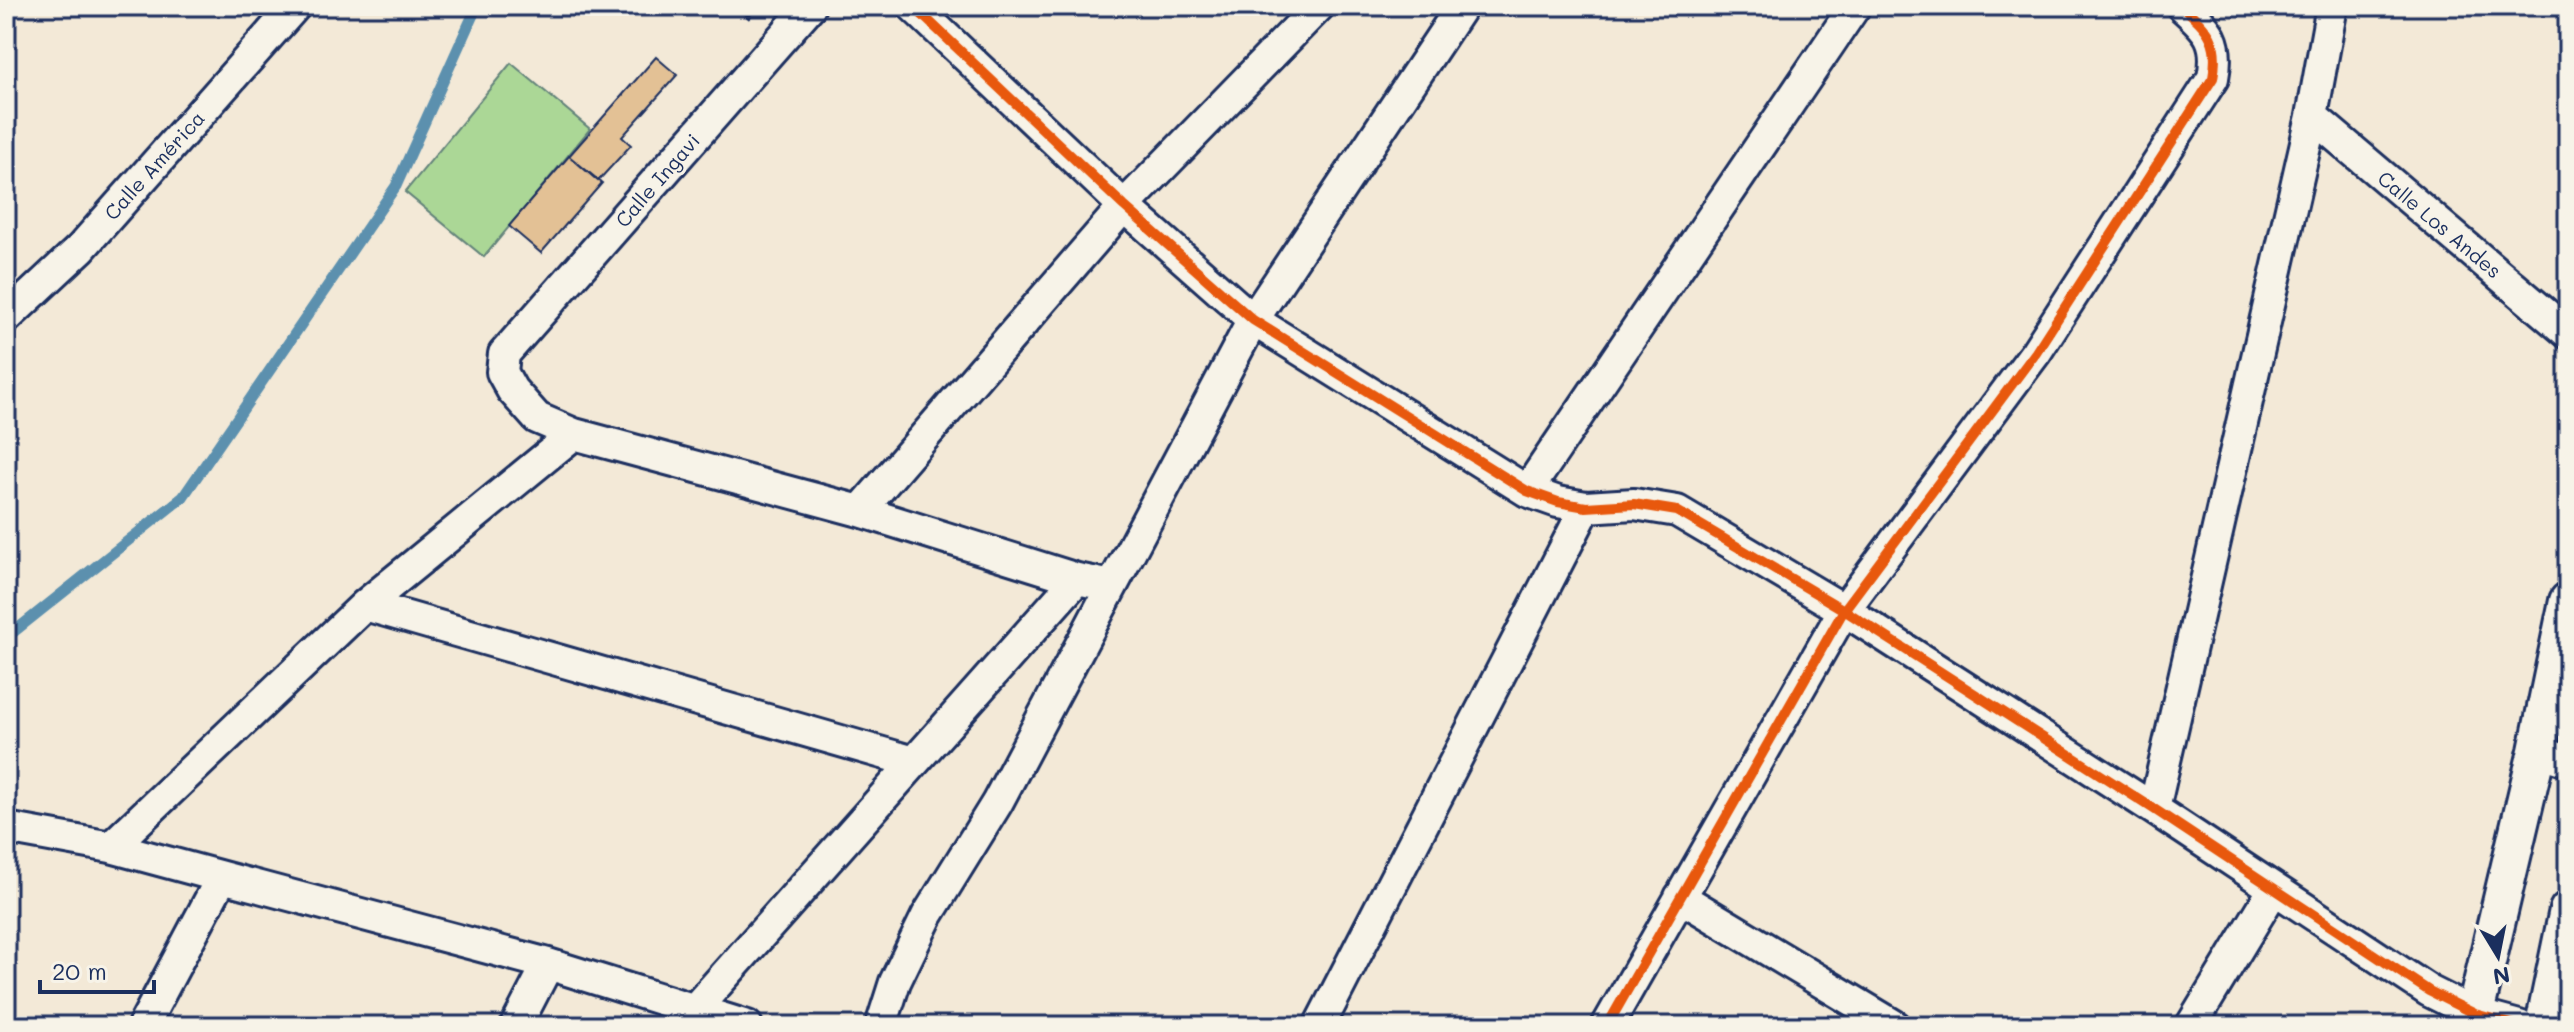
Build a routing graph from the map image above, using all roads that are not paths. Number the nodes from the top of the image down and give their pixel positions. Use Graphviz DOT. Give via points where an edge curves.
graph roads {
  1 [pos="295,6"];
  2 [pos="810,6"];
  3 [pos="913,6"];
  4 [pos="1319,6"];
  5 [pos="1462,6"];
  6 [pos="1855,6"];
  7 [pos="2182,6"];
  8 [pos="2332,6"];
  9 [pos="2312,116"];
  10 [pos="1124,206"];
  11 [pos="6,318"];
  12 [pos="1253,320"];
  13 [pos="2568,333"];
  14 [pos="574,434"];
  15 [pos="1527,491"];
  16 [pos="1586,507"];
  17 [pos="860,511"];
  18 [pos="1077,579"];
  19 [pos="1112,586"];
  20 [pos="2568,601"];
  21 [pos="365,605"];
  22 [pos="1844,610"];
  23 [pos="2553,756"];
  24 [pos="914,762"];
  25 [pos="2154,809"];
  26 [pos="6,828"];
  27 [pos="111,847"];
  28 [pos="222,877"];
  29 [pos="2274,889"];
  30 [pos="1680,897"];
  31 [pos="2568,910"];
  32 [pos="548,964"];
  33 [pos="694,1010"];
  34 [pos="2474,1020"];
  35 [pos="143,1026"];
  36 [pos="516,1026"];
  37 [pos="747,1026"];
  38 [pos="881,1026"];
  39 [pos="1319,1026"];
  40 [pos="1607,1026"];
  41 [pos="1895,1026"];
  42 [pos="2191,1026"];
  43 [pos="2519,1026"];
  44 [pos="2544,1026"];
  1 -- 11 [label="street, Calle América" via="81,248"];
  2 -- 14 [label="street, Calle Ingavi" via="504,354 502,372 512,390 537,418"];
  3 -- 10 [label="street"];
  4 -- 10 [label="street"];
  5 -- 12 [label="street"];
  6 -- 15 [label="street"];
  7 -- 22 [label="street" via="2216,48 2213,78 2044,339"];
  8 -- 9 [label="street"];
  9 -- 13 [label="street, Calle Los Andes"];
  9 -- 25 [label="street"];
  10 -- 12 [label="street"];
  10 -- 17 [label="street"];
  12 -- 15 [label="street"];
  12 -- 19 [label="street"];
  14 -- 17 [label="street"];
  14 -- 21 [label="street"];
  15 -- 16 [label="street"];
  16 -- 22 [label="street" via="1634,504 1677,511"];
  16 -- 39 [label="street"];
  17 -- 18 [label="street"];
  18 -- 19 [label="street"];
  18 -- 24 [label="street"];
  19 -- 38 [label="street" via="997,803 927,916 895,982"];
  20 -- 23 [label="street"];
  21 -- 24 [label="street"];
  21 -- 27 [label="street"];
  22 -- 25 [label="street"];
  22 -- 30 [label="street"];
  23 -- 34 [label="street"];
  24 -- 33 [label="street"];
  25 -- 29 [label="street"];
  26 -- 27 [label="street"];
  27 -- 28 [label="street"];
  28 -- 32 [label="street"];
  28 -- 35 [label="street"];
  29 -- 34 [label="street"];
  29 -- 42 [label="street"];
  30 -- 40 [label="street"];
  30 -- 41 [label="street"];
  31 -- 44 [label="street"];
  32 -- 33 [label="street"];
  32 -- 36 [label="street"];
  33 -- 37 [label="street"];
  34 -- 43 [label="street"];
}
